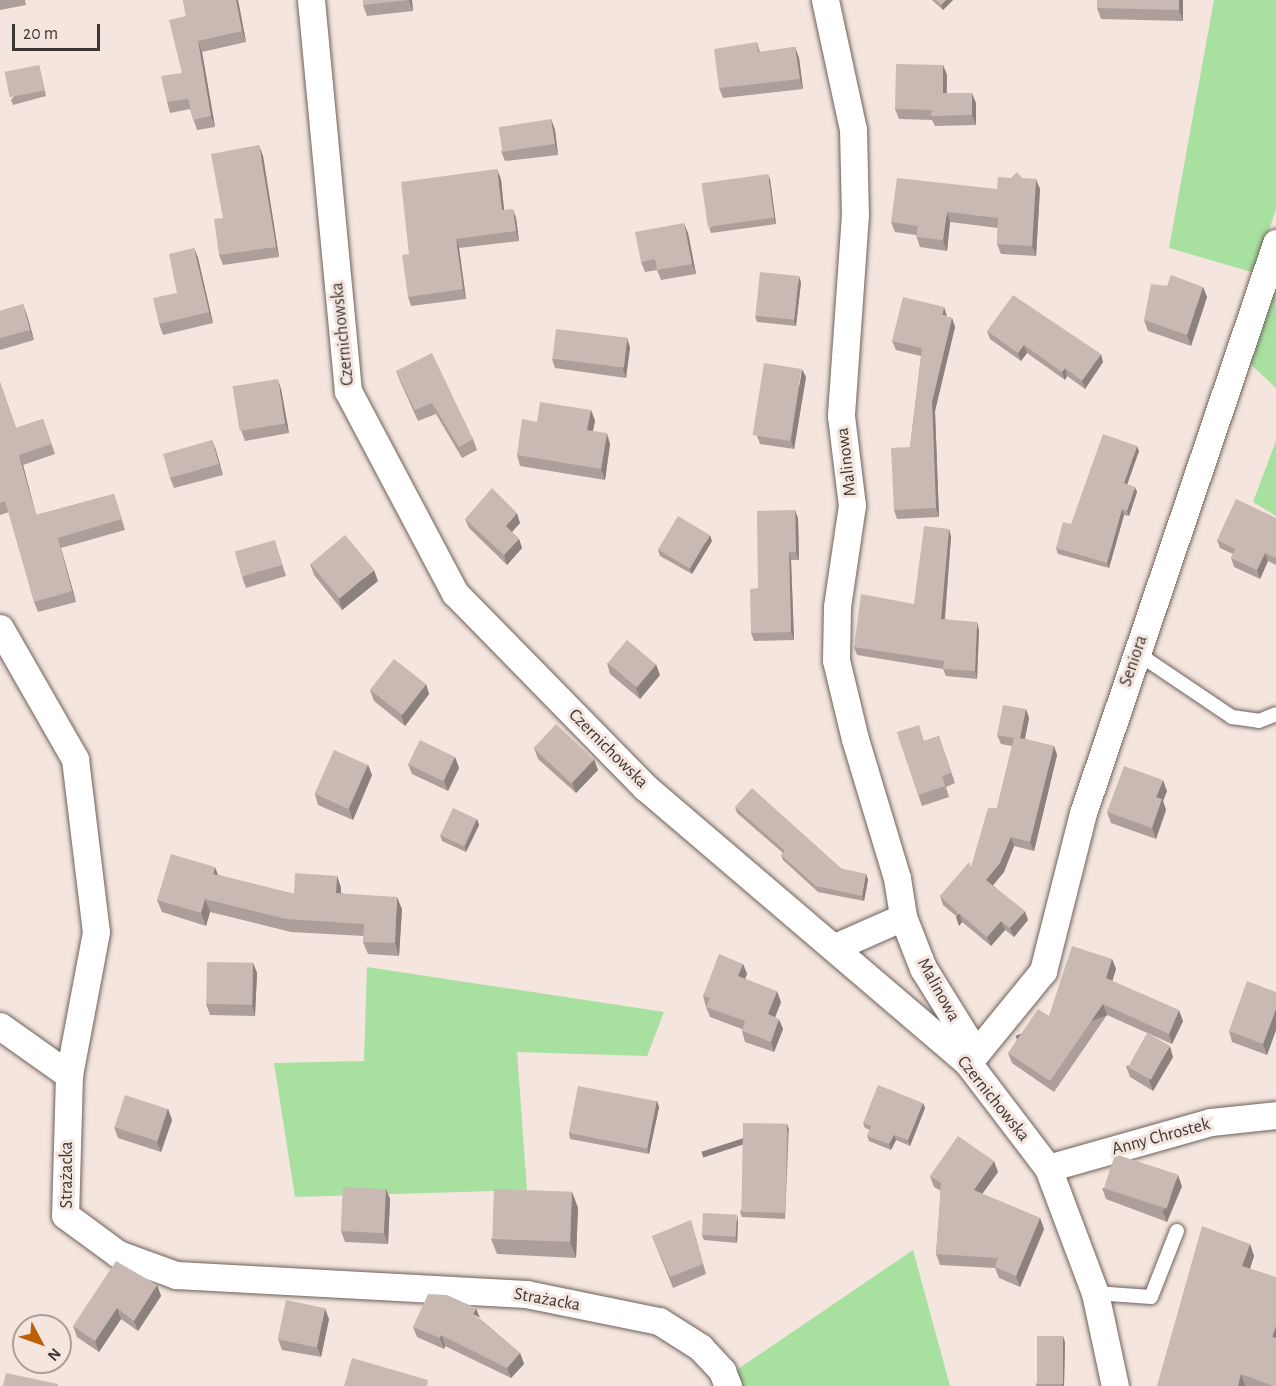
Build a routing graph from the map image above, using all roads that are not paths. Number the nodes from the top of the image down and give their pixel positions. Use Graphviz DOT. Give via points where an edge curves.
graph roads {
  1 [pos="311,0"];
  2 [pos="825,0"];
  3 [pos="1276,243"];
  4 [pos="0,628"];
  5 [pos="1137,653"];
  6 [pos="1276,714"];
  7 [pos="903,918"];
  8 [pos="835,947"];
  9 [pos="0,1026"];
  10 [pos="968,1063"];
  11 [pos="69,1076"];
  12 [pos="1276,1115"];
  13 [pos="1048,1168"];
  14 [pos="1177,1231"];
  15 [pos="1095,1293"];
  16 [pos="728,1386"];
  17 [pos="1114,1386"];
  1 -- 8 [label="street, Czernichowska" via="348,391 455,593 645,787"];
  2 -- 7 [label="street, Malinowa" via="853,129 855,214 841,416 852,505 837,607 837,660 855,739 897,878"];
  3 -- 5 [label="street, Seniora"];
  4 -- 11 [label="street, Strażacka" via="75,759 96,932"];
  5 -- 6 [label="lane" via="1232,717 1259,721"];
  5 -- 10 [label="street, Seniora" via="1083,813 1043,971"];
  7 -- 8 [label="street"];
  7 -- 10 [label="street, Malinowa" via="923,968 966,1037"];
  8 -- 10 [label="street, Czernichowska"];
  9 -- 11 [label="street"];
  10 -- 13 [label="street, Czernichowska"];
  11 -- 16 [label="street, Strażacka" via="65,1215 118,1254 176,1275 526,1294 659,1321 700,1347 722,1371"];
  12 -- 13 [label="street, Anny Chrostek" via="1211,1122"];
  13 -- 15 [label="street, Czernichowska"];
  14 -- 15 [label="lane" via="1151,1298"];
  15 -- 17 [label="street, Czernichowska"];
}
